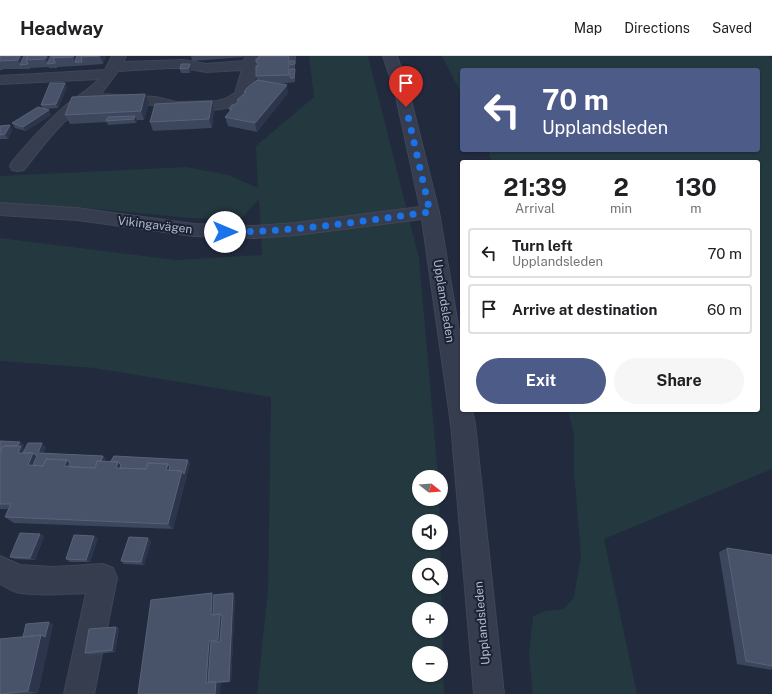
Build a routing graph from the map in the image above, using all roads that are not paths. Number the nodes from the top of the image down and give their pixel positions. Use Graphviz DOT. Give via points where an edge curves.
graph roads {
  1 [pos="390,56"];
  2 [pos="251,61"];
  3 [pos="114,66"];
  4 [pos="0,80"];
  5 [pos="87,96"];
  6 [pos="18,166"];
  7 [pos="430,212"];
  8 [pos="4,213"];
  9 [pos="460,405"];
  10 [pos="461,412"];
  11 [pos="0,570"];
  12 [pos="79,694"];
  13 [pos="489,694"];
  1 -- 7 [label="street, Upplandsleden" via="402,92"];
  2 -- 3 [label="street" via="206,68 184,64"];
  2 -- 5 [label="street" via="241,96 229,103 176,106 156,101 111,100"];
  3 -- 4 [label="street"];
  3 -- 5 [label="street" via="97,90"];
  5 -- 6 [label="street" via="75,104 41,138"];
  7 -- 8 [label="street, Vikingavägen" via="254,232 194,230 77,214"];
  7 -- 9 [label="street, Upplandsleden"];
  10 -- 13 [label="street, Upplandsleden"];
  11 -- 12 [label="street" via="19,579 54,581 103,578"];
}
